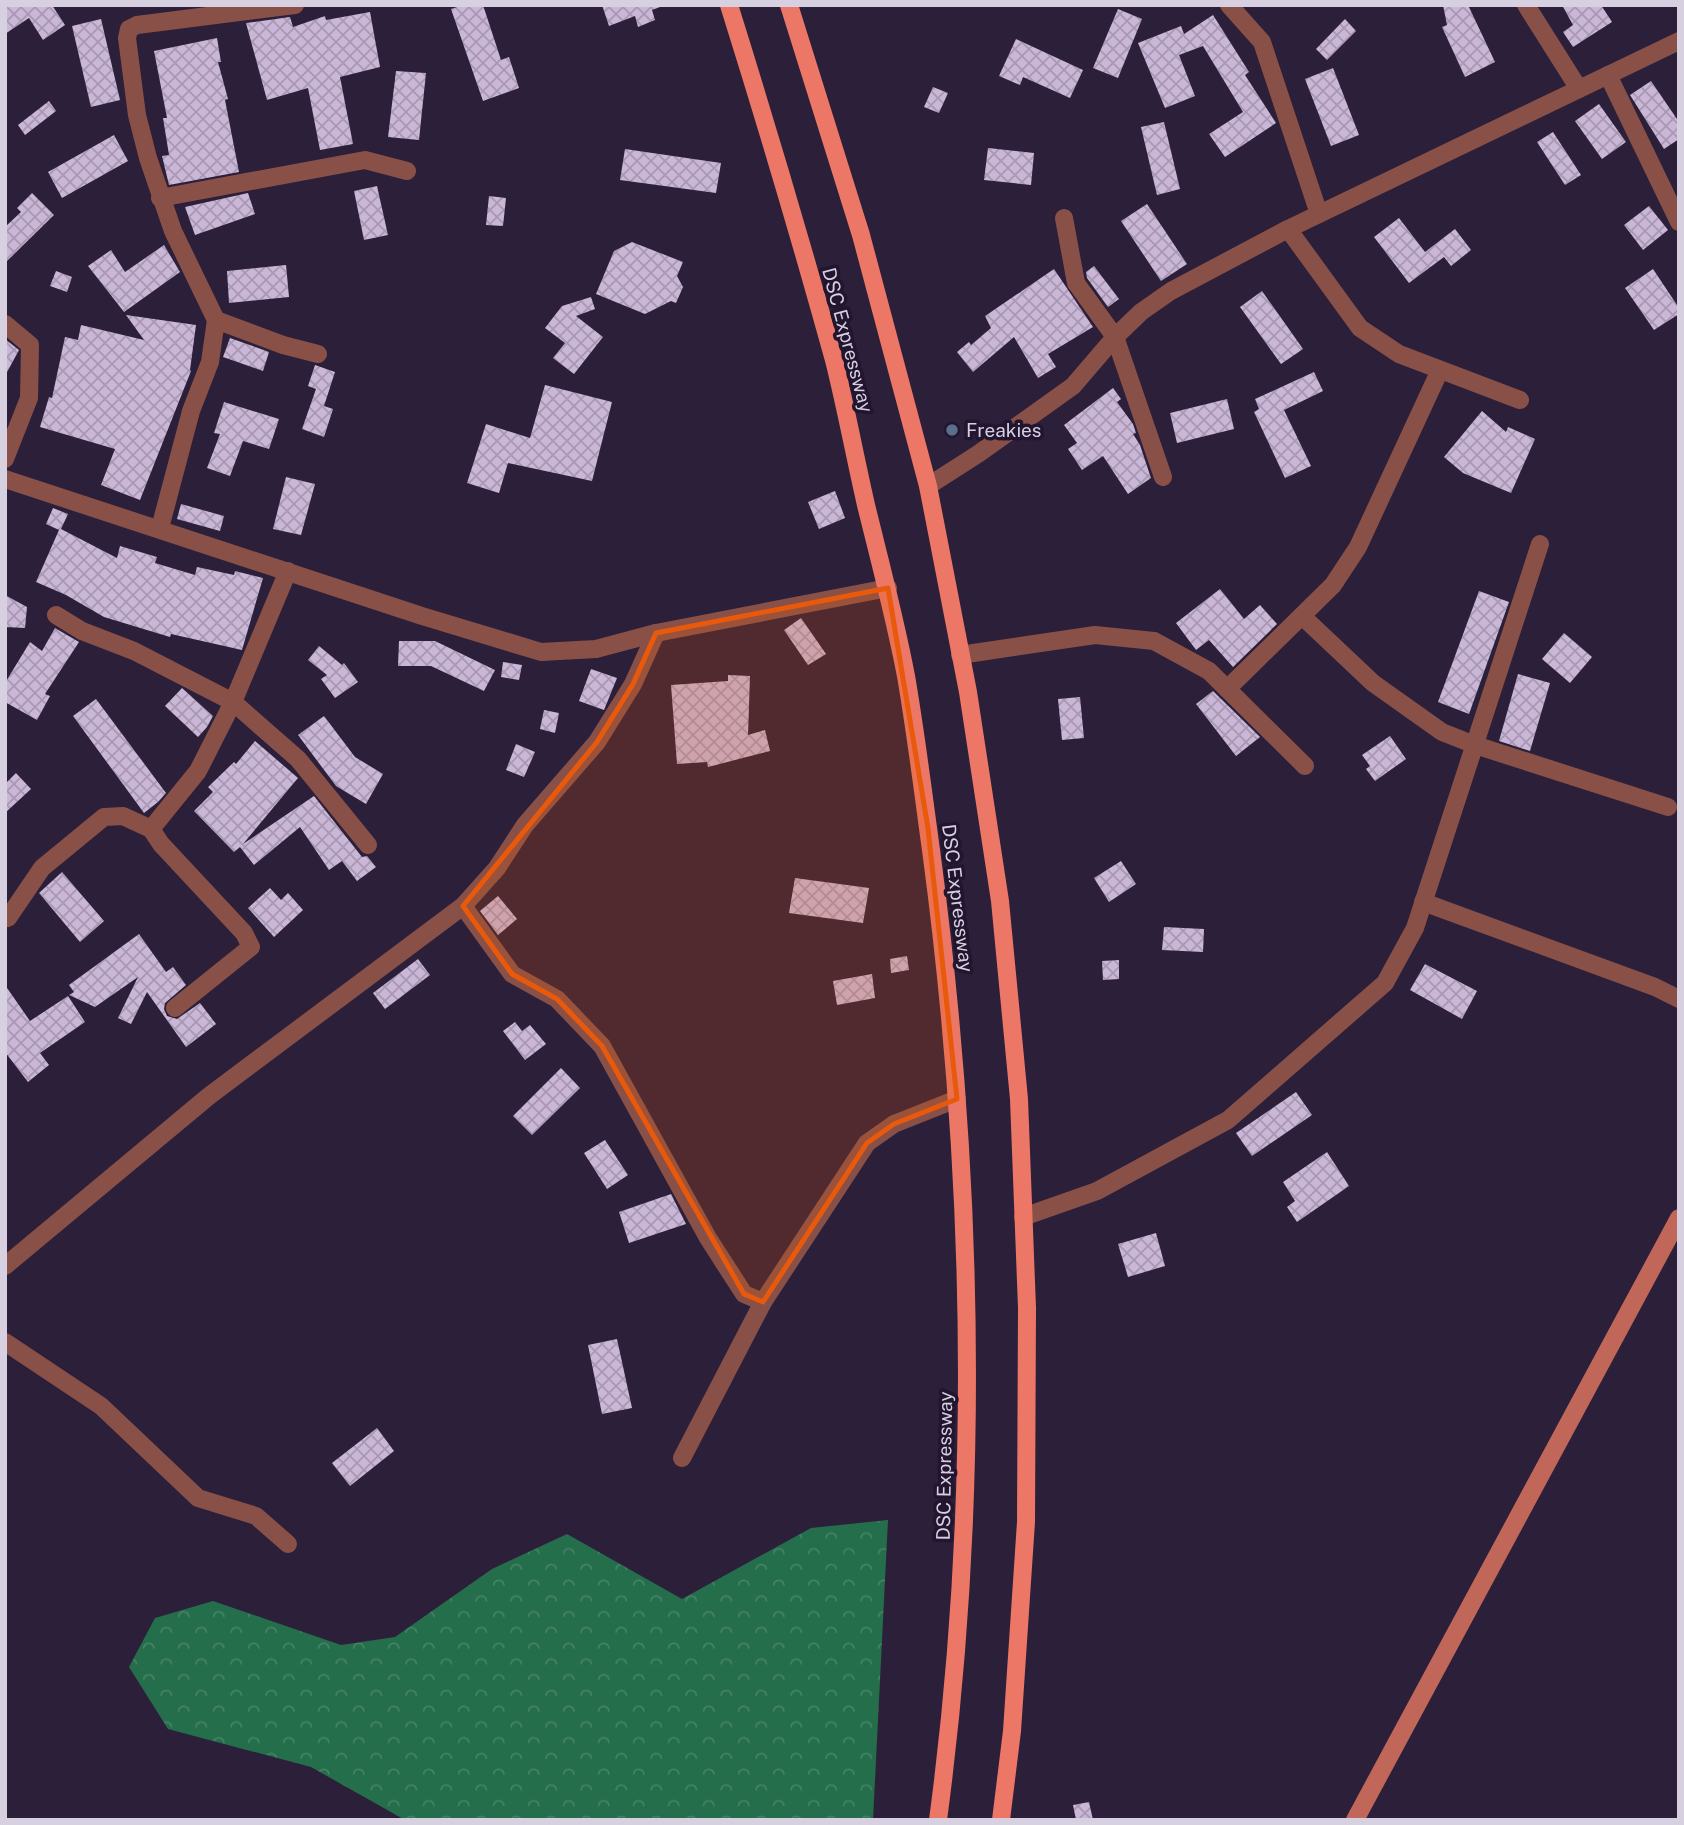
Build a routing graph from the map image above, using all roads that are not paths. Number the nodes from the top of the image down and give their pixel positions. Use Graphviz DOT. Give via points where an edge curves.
graph roads {
  1 [pos="295,5"];
  2 [pos="729,5"];
  3 [pos="789,5"];
  4 [pos="1229,5"];
  5 [pos="1526,5"];
  6 [pos="1679,41"];
  7 [pos="1608,75"];
  8 [pos="1579,89"];
  9 [pos="407,171"];
  10 [pos="160,198"];
  11 [pos="1319,215"];
  12 [pos="1064,218"];
  13 [pos="1679,222"];
  14 [pos="1288,229"];
  15 [pos="216,320"];
  16 [pos="5,324"];
  17 [pos="1115,337"];
  18 [pos="318,354"];
  19 [pos="1440,370"];
  20 [pos="1520,400"];
  21 [pos="5,460"];
  22 [pos="1163,477"];
  23 [pos="5,479"];
  24 [pos="928,486"];
  25 [pos="160,528"];
  26 [pos="1540,544"];
  27 [pos="288,571"];
  28 [pos="888,588"];
  29 [pos="56,615"];
  30 [pos="1302,615"];
  31 [pos="656,633"];
  32 [pos="960,655"];
  33 [pos="1227,689"];
  34 [pos="233,702"];
  35 [pos="1475,745"];
  36 [pos="1305,766"];
  37 [pos="1668,807"];
  38 [pos="151,829"];
  39 [pos="368,845"];
  40 [pos="1423,902"];
  41 [pos="464,906"];
  42 [pos="8,918"];
  43 [pos="1679,999"];
  44 [pos="175,1008"];
  45 [pos="957,1099"];
  46 [pos="1023,1217"];
  47 [pos="1679,1219"];
  48 [pos="5,1266"];
  49 [pos="763,1302"];
  50 [pos="5,1342"];
  51 [pos="682,1458"];
  52 [pos="288,1544"];
  53 [pos="938,1820"];
  54 [pos="1001,1820"];
  55 [pos="1355,1820"];
  1 -- 10 [label="street" via="129,29 137,115"];
  2 -- 28 [label="main road, DSC Expressway" via="792,206"];
  3 -- 24 [label="main road, DSC Expressway" via="861,235"];
  4 -- 11 [label="street" via="1262,42"];
  5 -- 8 [label="street"];
  6 -- 7 [label="street"];
  7 -- 8 [label="street"];
  7 -- 13 [label="street"];
  8 -- 11 [label="street"];
  9 -- 10 [label="street" via="365,160"];
  10 -- 15 [label="street"];
  11 -- 14 [label="street"];
  12 -- 17 [label="street" via="1076,283"];
  14 -- 17 [label="street" via="1171,291"];
  14 -- 19 [label="street" via="1360,328 1399,354"];
  15 -- 18 [label="street"];
  15 -- 25 [label="street" via="210,362 191,411"];
  16 -- 21 [label="street" via="30,345 29,398"];
  17 -- 22 [label="street"];
  17 -- 24 [label="street" via="1073,386"];
  19 -- 20 [label="street"];
  19 -- 30 [label="street" via="1358,547 1334,585"];
  23 -- 25 [label="street"];
  24 -- 32 [label="main road, DSC Expressway"];
  25 -- 27 [label="street"];
  26 -- 35 [label="street"];
  27 -- 31 [label="street" via="541,652 596,649"];
  27 -- 34 [label="street"];
  28 -- 31 [label="street"];
  28 -- 45 [label="main road, DSC Expressway" via="935,881"];
  29 -- 34 [label="street"];
  30 -- 33 [label="street"];
  30 -- 35 [label="street" via="1373,683 1442,732"];
  31 -- 41 [label="street" via="633,684 597,742 525,825 497,868"];
  32 -- 33 [label="street" via="1095,635 1154,641 1209,671"];
  32 -- 46 [label="main road, DSC Expressway" via="1000,901 1019,1099"];
  33 -- 36 [label="street"];
  34 -- 38 [label="street" via="198,771"];
  34 -- 39 [label="street" via="298,759"];
  35 -- 37 [label="street"];
  35 -- 40 [label="street"];
  38 -- 42 [label="street" via="123,816 104,817 42,868"];
  38 -- 44 [label="street" via="244,933 251,947"];
  40 -- 43 [label="street"];
  40 -- 46 [label="street" via="1415,929 1385,984 1228,1120 1097,1191"];
  41 -- 48 [label="street" via="209,1096"];
  41 -- 49 [label="street" via="512,974 557,999 602,1046 708,1238 744,1294"];
  45 -- 49 [label="street" via="894,1124 867,1143"];
  45 -- 53 [label="main road, DSC Expressway" via="965,1205 965,1524"];
  46 -- 54 [label="main road, DSC Expressway" via="1026,1522 1012,1731"];
  47 -- 55 [label="street"];
  49 -- 51 [label="street"];
  50 -- 52 [label="street" via="101,1406 198,1498 256,1516"];
}
